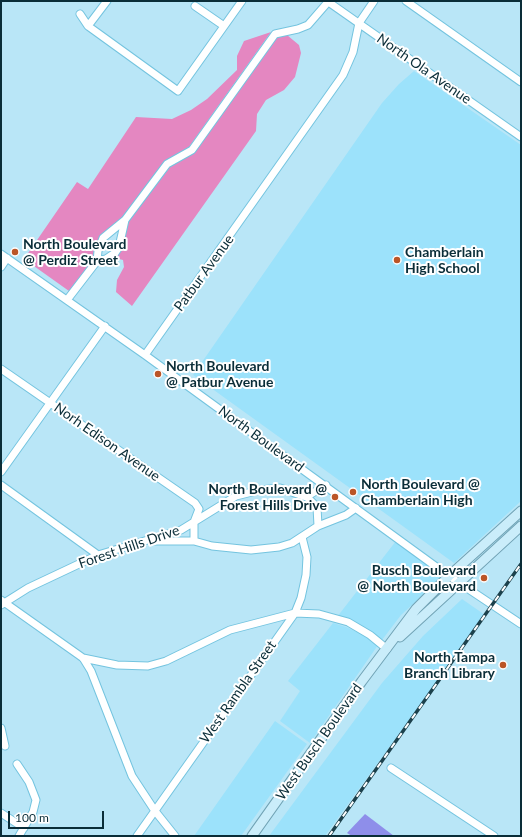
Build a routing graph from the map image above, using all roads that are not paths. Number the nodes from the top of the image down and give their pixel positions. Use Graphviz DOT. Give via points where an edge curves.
graph roads {
  1 [pos="107,1"];
  2 [pos="242,1"];
  3 [pos="328,1"];
  4 [pos="374,1"];
  5 [pos="406,1"];
  6 [pos="195,6"];
  7 [pos="80,14"];
  8 [pos="359,23"];
  9 [pos="88,26"];
  10 [pos="224,26"];
  11 [pos="521,82"];
  12 [pos="521,137"];
  13 [pos="125,220"];
  14 [pos="1,254"];
  15 [pos="8,258"];
  16 [pos="97,261"];
  17 [pos="1,267"];
  18 [pos="67,300"];
  19 [pos="104,326"];
  20 [pos="145,355"];
  21 [pos="1,369"];
  22 [pos="50,402"];
  23 [pos="1,472"];
  24 [pos="1,485"];
  25 [pos="326,485"];
  26 [pos="307,497"];
  27 [pos="356,508"];
  28 [pos="521,511"];
  29 [pos="194,522"];
  30 [pos="318,526"];
  31 [pos="521,526"];
  32 [pos="302,537"];
  33 [pos="194,540"];
  34 [pos="146,541"];
  35 [pos="98,555"];
  36 [pos="449,576"];
  37 [pos="460,583"];
  38 [pos="2,603"];
  39 [pos="294,613"];
  40 [pos="521,624"];
  41 [pos="387,649"];
  42 [pos="83,658"];
  43 [pos="1,728"];
  44 [pos="5,746"];
  45 [pos="17,764"];
  46 [pos="391,768"];
  47 [pos="155,811"];
  48 [pos="1,813"];
  49 [pos="24,828"];
  50 [pos="19,836"];
  51 [pos="137,836"];
  52 [pos="175,836"];
  53 [pos="252,836"];
  54 [pos="494,836"];
  1 -- 9 [label="street"];
  2 -- 10 [label="street"];
  3 -- 8 [label="street, North Ola Avenue"];
  3 -- 13 [label="street" via="308,25 274,34 192,150 167,164"];
  4 -- 8 [label="street"];
  5 -- 11 [label="street"];
  6 -- 10 [label="street"];
  7 -- 9 [label="street"];
  8 -- 12 [label="street, North Ola Avenue"];
  8 -- 20 [label="street, Patbur Avenue" via="353,52 343,75"];
  9 -- 10 [label="street" via="178,91"];
  13 -- 16 [label="street" via="103,238"];
  13 -- 16 [label="street" via="119,247 115,253"];
  14 -- 15 [label="street, North Boulevard"];
  15 -- 17 [label="street"];
  15 -- 18 [label="street, North Boulevard"];
  16 -- 18 [label="street"];
  18 -- 19 [label="street, North Boulevard"];
  19 -- 20 [label="street, North Boulevard"];
  19 -- 22 [label="street"];
  20 -- 25 [label="street, North Boulevard"];
  21 -- 22 [label="street, Norh Edison Avenue"];
  22 -- 23 [label="street"];
  22 -- 29 [label="street, Norh Edison Avenue" via="195,503 199,509"];
  24 -- 35 [label="street"];
  25 -- 26 [label="street"];
  25 -- 27 [label="street, North Boulevard"];
  26 -- 29 [label="street, Forest Hills Drive" via="280,488 260,490 236,496"];
  26 -- 30 [label="street" via="317,507"];
  27 -- 30 [label="street, Forest Hills Drive" via="346,516"];
  27 -- 36 [label="street, North Boulevard"];
  28 -- 36 [label="main road, West Busch Boulevard"];
  29 -- 33 [label="street, Forest Hills Drive"];
  29 -- 34 [label="street, Forest Hills Drive" via="181,530"];
  30 -- 32 [label="street, Forest Hills Drive"];
  31 -- 37 [label="main road, West Busch Boulevard"];
  32 -- 33 [label="street, Forest Hills Drive" via="279,547 251,550 212,546"];
  32 -- 39 [label="street, West Rambla Street" via="307,557 306,575 301,598"];
  33 -- 34 [label="street"];
  34 -- 35 [label="street, Forest Hills Drive"];
  35 -- 38 [label="street, Forest Hills Drive"];
  36 -- 37 [label="street, North Boulevard"];
  36 -- 41 [label="main road, West Busch Boulevard" via="416,609"];
  37 -- 40 [label="street, North Boulevard"];
  37 -- 41 [label="main road, West Busch Boulevard"];
  38 -- 42 [label="street"];
  39 -- 41 [label="street" via="319,614 348,622"];
  39 -- 42 [label="street" via="230,630 166,661 148,666 117,665"];
  39 -- 47 [label="street, West Rambla Street"];
  41 -- 53 [label="main road, West Busch Boulevard"];
  42 -- 47 [label="street" via="91,671 132,776"];
  43 -- 44 [label="street"];
  45 -- 49 [label="street" via="29,782 36,800"];
  46 -- 54 [label="street"];
  47 -- 51 [label="street, West Rambla Street"];
  47 -- 52 [label="street"];
  48 -- 49 [label="street"];
  49 -- 50 [label="street"];
}
